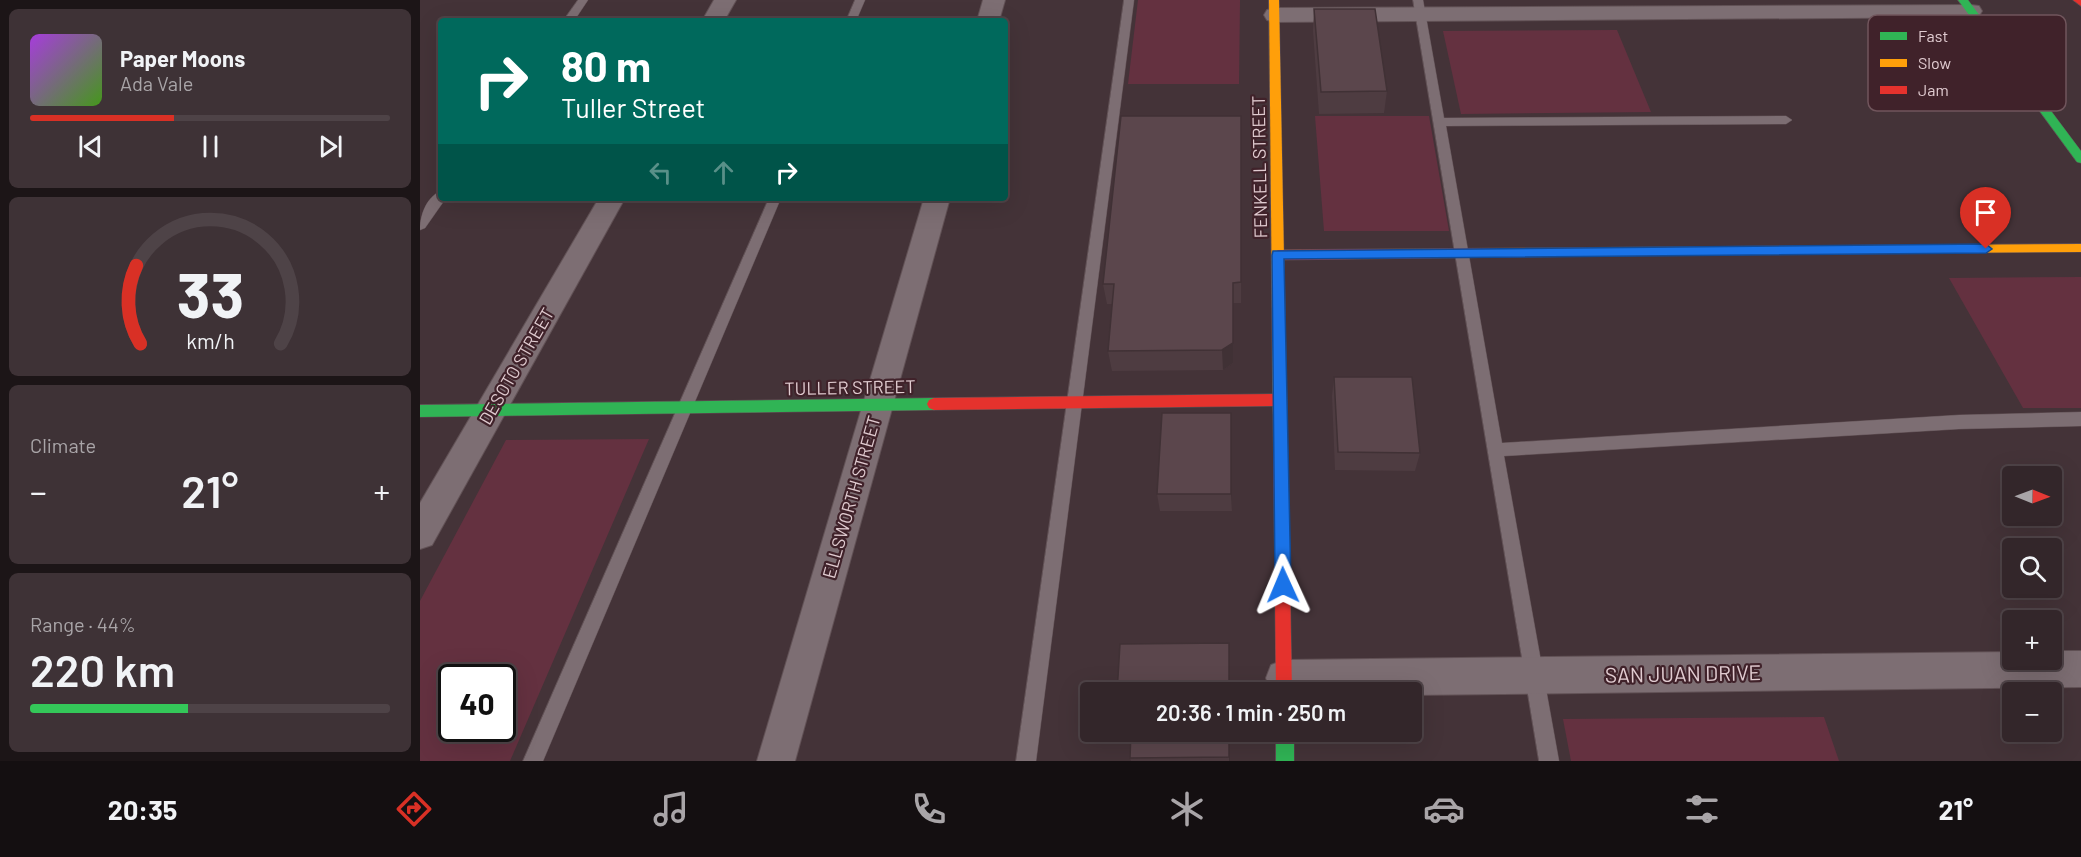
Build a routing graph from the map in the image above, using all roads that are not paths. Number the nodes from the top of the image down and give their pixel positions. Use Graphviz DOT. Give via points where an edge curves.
graph roads {
  1 [pos="583,0"];
  2 [pos="725,0"];
  3 [pos="860,0"];
  4 [pos="994,0"];
  5 [pos="1129,0"];
  6 [pos="2078,0"];
  7 [pos="2081,3"];
  8 [pos="1967,5"];
  9 [pos="1274,7"];
  10 [pos="1419,7"];
  11 [pos="570,18"];
  12 [pos="715,18"];
  13 [pos="852,18"];
  14 [pos="989,18"];
  15 [pos="2045,111"];
  16 [pos="1786,120"];
  17 [pos="1439,122"];
  18 [pos="2081,159"];
  19 [pos="438,200"];
  20 [pos="610,201"];
  21 [pos="774,201"];
  22 [pos="936,201"];
  23 [pos="420,225"];
  24 [pos="2081,248"];
  25 [pos="1462,253"];
  26 [pos="1278,255"];
  27 [pos="1280,399"];
  28 [pos="1075,402"];
  29 [pos="877,405"];
  30 [pos="685,408"];
  31 [pos="491,410"];
  32 [pos="420,411"];
  33 [pos="2081,420"];
  34 [pos="1496,450"];
  35 [pos="420,534"];
  36 [pos="2081,669"];
  37 [pos="1535,675"];
  38 [pos="1284,682"];
  39 [pos="1359,682"];
  40 [pos="1285,742"];
  41 [pos="533,761"];
  42 [pos="776,761"];
  43 [pos="1026,761"];
  44 [pos="1285,761"];
  45 [pos="1549,761"];
  1 -- 11 [label="lane"];
  2 -- 12 [label="street"];
  3 -- 13 [label="lane"];
  4 -- 14 [label="street"];
  5 -- 28 [label="lane"];
  6 -- 7 [label="main road"];
  8 -- 10 [label="street"];
  9 -- 10 [label="street"];
  9 -- 26 [label="main road, FENKELL STREET"];
  10 -- 17 [label="lane"];
  15 -- 18 [label="main road"];
  16 -- 17 [label="lane"];
  17 -- 25 [label="lane"];
  19 -- 23 [label="lane"];
  20 -- 31 [label="street, DESOTO STREET"];
  21 -- 30 [label="lane"];
  22 -- 29 [label="street, ELLSWORTH STREET"];
  24 -- 25 [label="main road"];
  25 -- 26 [label="main road"];
  25 -- 34 [label="lane"];
  26 -- 27 [label="main road, FENKELL STREET"];
  27 -- 28 [label="main road, TULLER STREET"];
  27 -- 38 [label="main road, FENKELL STREET"];
  28 -- 29 [label="main road, TULLER STREET"];
  28 -- 43 [label="lane"];
  29 -- 30 [label="main road, TULLER STREET"];
  29 -- 42 [label="street, ELLSWORTH STREET"];
  30 -- 31 [label="main road, TULLER STREET"];
  30 -- 41 [label="lane"];
  31 -- 32 [label="main road, TULLER STREET"];
  31 -- 35 [label="street, DESOTO STREET"];
  33 -- 34 [label="lane" via="1959,422"];
  34 -- 37 [label="lane"];
  36 -- 37 [label="street, SAN JUAN DRIVE"];
  37 -- 39 [label="street, SAN JUAN DRIVE"];
  37 -- 45 [label="lane"];
  40 -- 44 [label="main road"];
}
